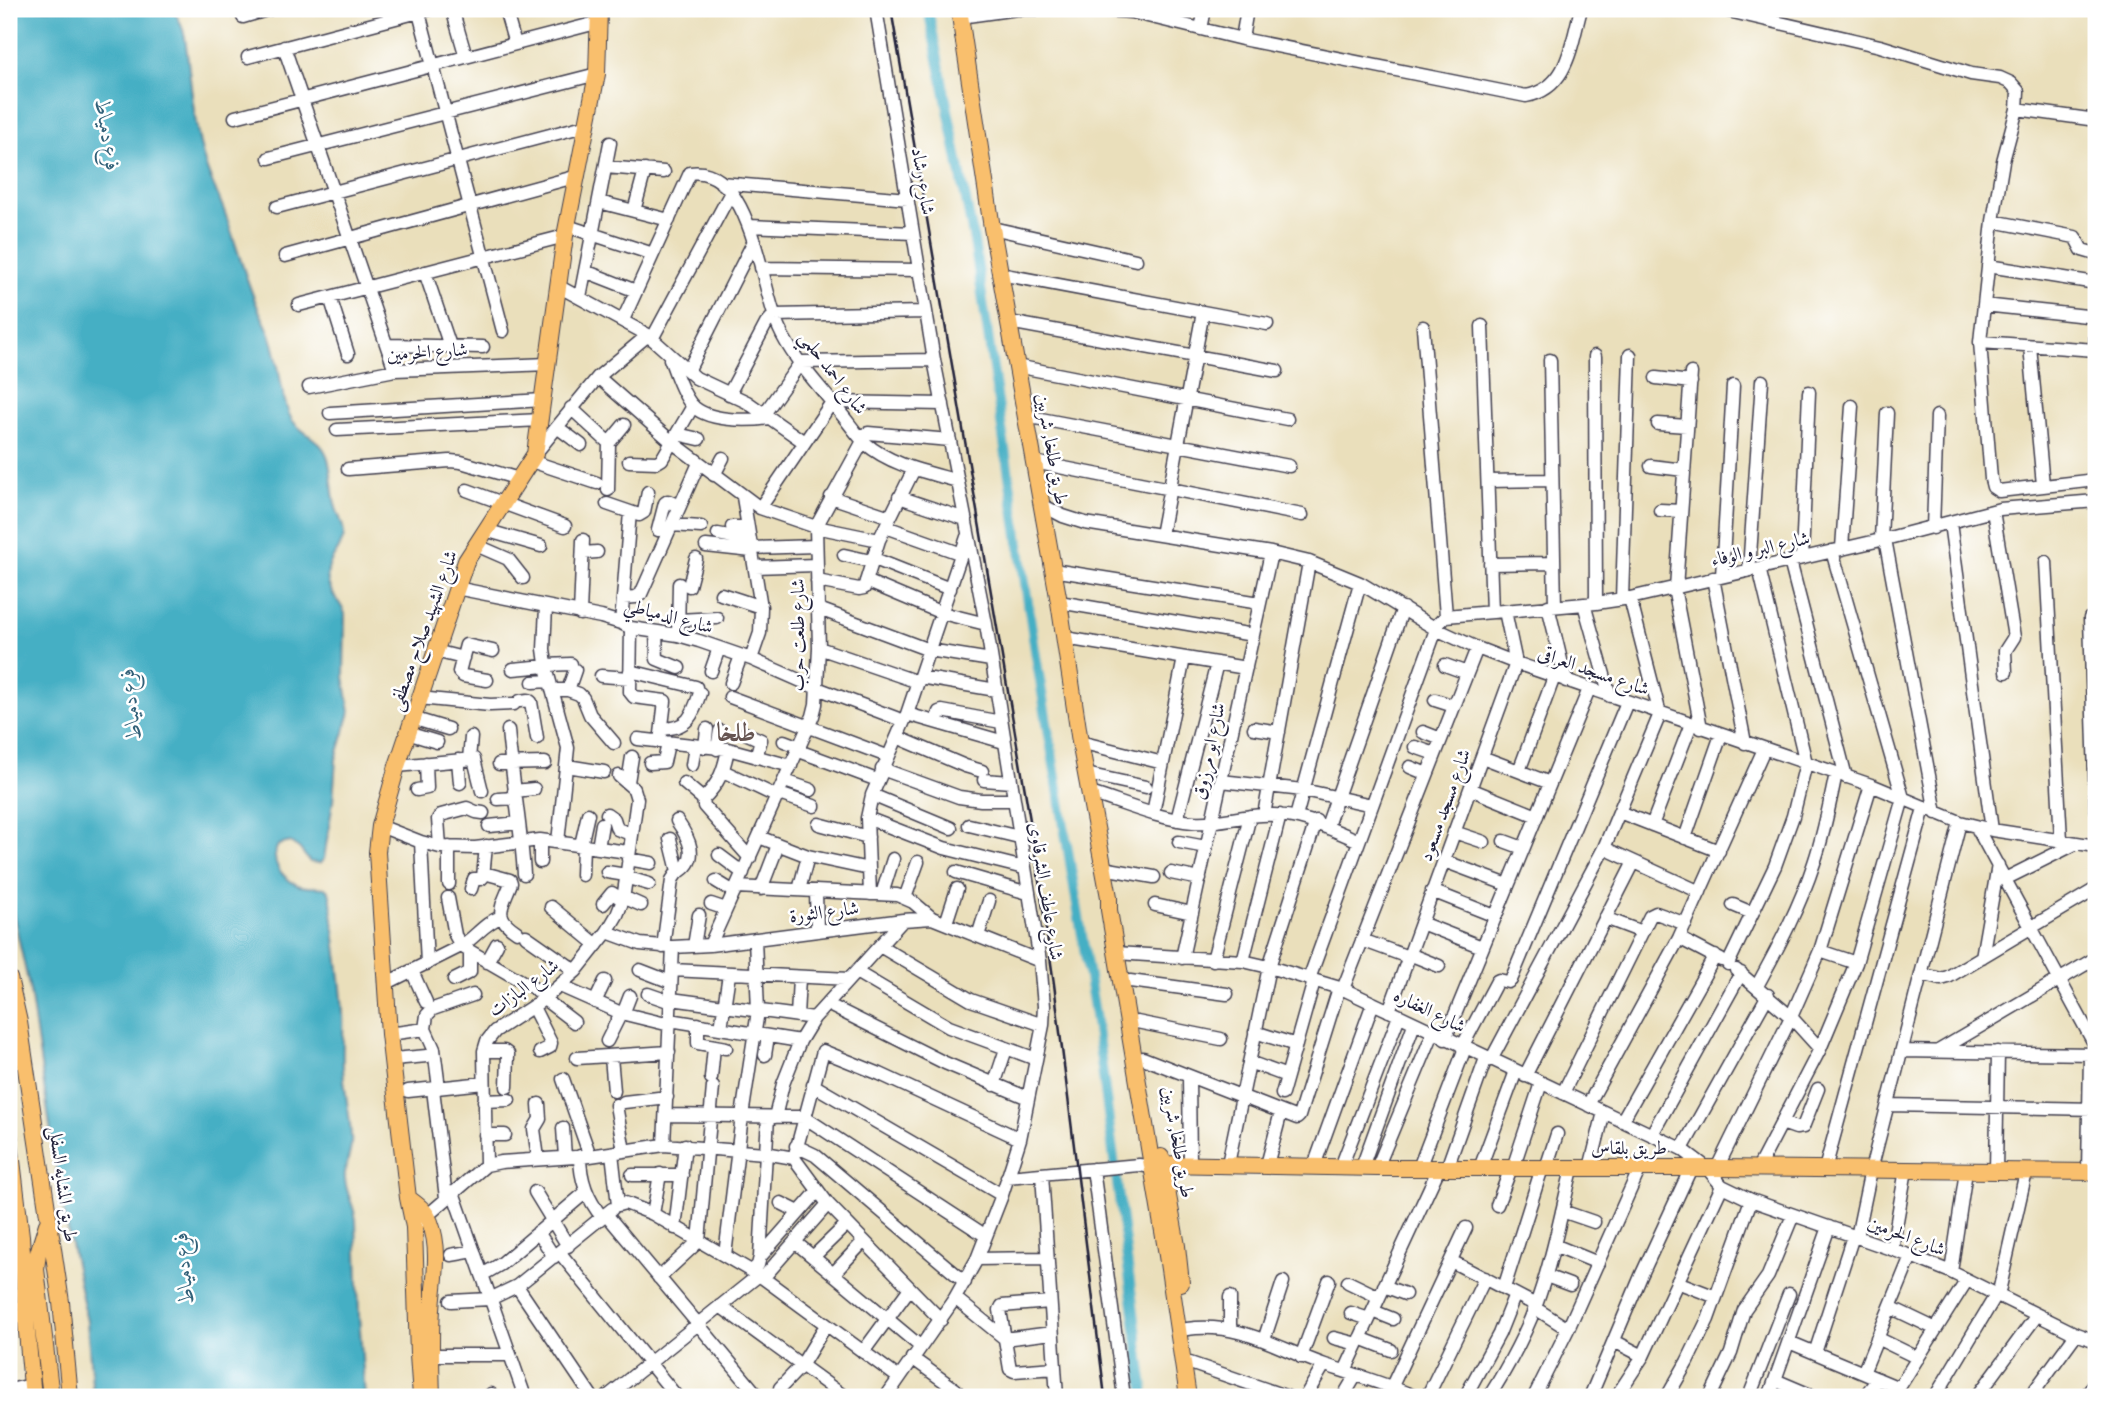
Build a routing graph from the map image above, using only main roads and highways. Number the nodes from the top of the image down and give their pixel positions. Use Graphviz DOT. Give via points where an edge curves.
graph roads {
  1 [pos="959,13"];
  2 [pos="599,16"];
  3 [pos="1121,954"];
  4 [pos="9,978"];
  5 [pos="9,1135"];
  6 [pos="1155,1161"];
  7 [pos="2092,1172"];
  8 [pos="408,1198"];
  9 [pos="48,1222"];
  10 [pos="15,1237"];
  11 [pos="1171,1247"];
  12 [pos="1175,1310"];
  13 [pos="33,1391"];
  14 [pos="51,1397"];
  15 [pos="70,1397"];
  16 [pos="421,1397"];
  17 [pos="432,1397"];
  18 [pos="1178,1397"];
  19 [pos="1188,1397"];
  20 [pos="1194,1397"];
  1 -- 3 [label="main road, طريق طلخا, شربين" via="1080,742"];
  2 -- 8 [label="main road, شارع الشهيد صلاح مصطفى" via="597,74 566,231 533,458 466,561 380,827 377,852 385,984"];
  3 -- 6 [label="main road, طريق طلخا, شربين"];
  3 -- 6 [label="main road, طريق طلخا, شربين" via="1143,1058"];
  4 -- 9 [label="main road, طريق المشايه السفلى"];
  5 -- 10 [label="main road"];
  6 -- 7 [label="main road, طريق بلقاس" via="1370,1168"];
  6 -- 11 [label="main road, طريق طلخا, شربين"];
  8 -- 16 [label="main road, شارع الشهيد صلاح مصطفى" via="414,1227"];
  8 -- 17 [label="main road" via="427,1216 435,1247"];
  9 -- 14 [label="main road" via="36,1269"];
  9 -- 15 [label="main road, طريق المشايه السفلى"];
  10 -- 13 [label="main road"];
  11 -- 12 [label="main road, طريق طلخا, شربين"];
  11 -- 20 [label="main road, طريق طلخا, شربين"];
  12 -- 18 [label="main road"];
  12 -- 19 [label="main road, طريق طلخا, شربين"];
}
